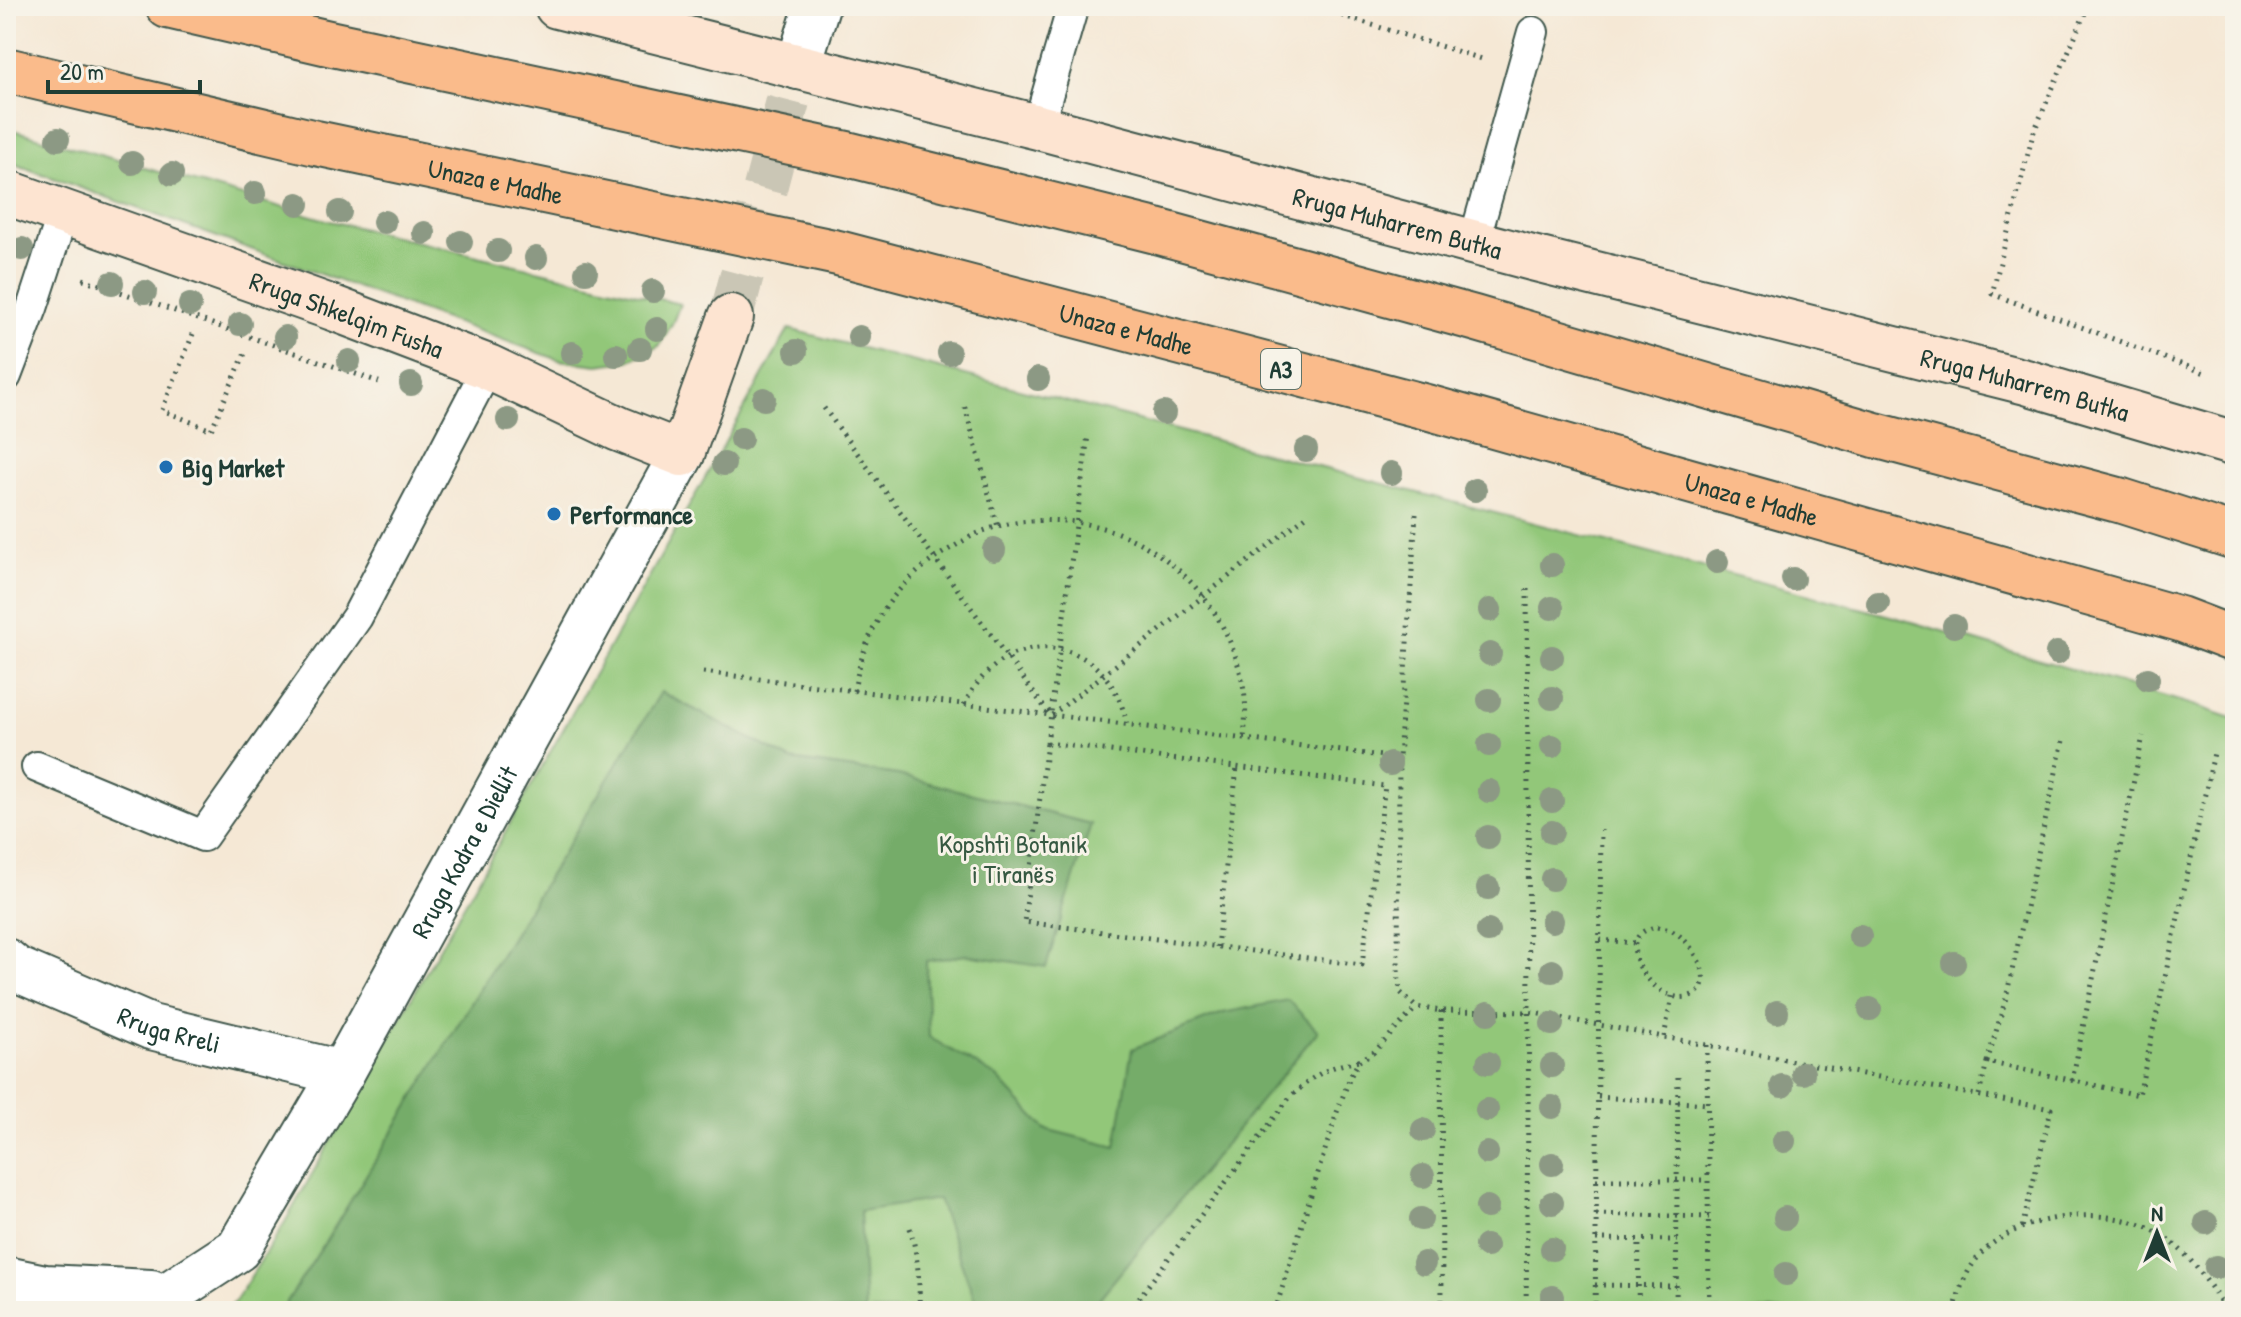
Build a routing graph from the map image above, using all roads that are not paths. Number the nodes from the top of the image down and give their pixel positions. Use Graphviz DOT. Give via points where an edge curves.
graph roads {
  1 [pos="168,6"];
  2 [pos="557,6"];
  3 [pos="817,6"];
  4 [pos="1073,6"];
  5 [pos="1533,32"];
  6 [pos="6,70"];
  7 [pos="793,84"];
  8 [pos="1038,127"];
  9 [pos="6,192"];
  10 [pos="63,213"];
  11 [pos="1474,242"];
  12 [pos="731,317"];
  13 [pos="488,367"];
  14 [pos="6,376"];
  15 [pos="2235,444"];
  16 [pos="682,454"];
  17 [pos="2235,537"];
  18 [pos="2235,640"];
  19 [pos="37,767"];
  20 [pos="6,961"];
  21 [pos="342,1073"];
  22 [pos="6,1279"];
  23 [pos="169,1294"];
  24 [pos="113,1311"];
  1 -- 17 [label="highway" via="847,154 1156,231"];
  2 -- 7 [label="main road, Rruga Muharrem Butka"];
  3 -- 7 [label="street"];
  4 -- 8 [label="lane"];
  5 -- 11 [label="lane"];
  6 -- 18 [label="highway, Unaza e Madhe / A3" via="316,143 838,253 1430,408 2180,619"];
  7 -- 8 [label="main road, Rruga Muharrem Butka"];
  8 -- 11 [label="main road, Rruga Muharrem Butka"];
  9 -- 10 [label="main road, Rruga Shkelqim Fusha"];
  10 -- 13 [label="main road, Rruga Shkelqim Fusha"];
  10 -- 14 [label="lane"];
  11 -- 15 [label="main road, Rruga Muharrem Butka" via="2026,382"];
  12 -- 16 [label="main road, Rruga Kodra e Diellit"];
  13 -- 16 [label="main road, Rruga Shkelqim Fusha"];
  13 -- 19 [label="lane" via="357,617 203,836"];
  16 -- 21 [label="street, Rruga Kodra e Diellit"];
  20 -- 21 [label="street, Rruga Rreli" via="151,1027"];
  21 -- 23 [label="street, Rruga Kodra e Diellit" via="238,1249"];
  22 -- 23 [label="street" via="45,1287"];
  23 -- 24 [label="street, Rruga Kodra e Diellit"];
}
